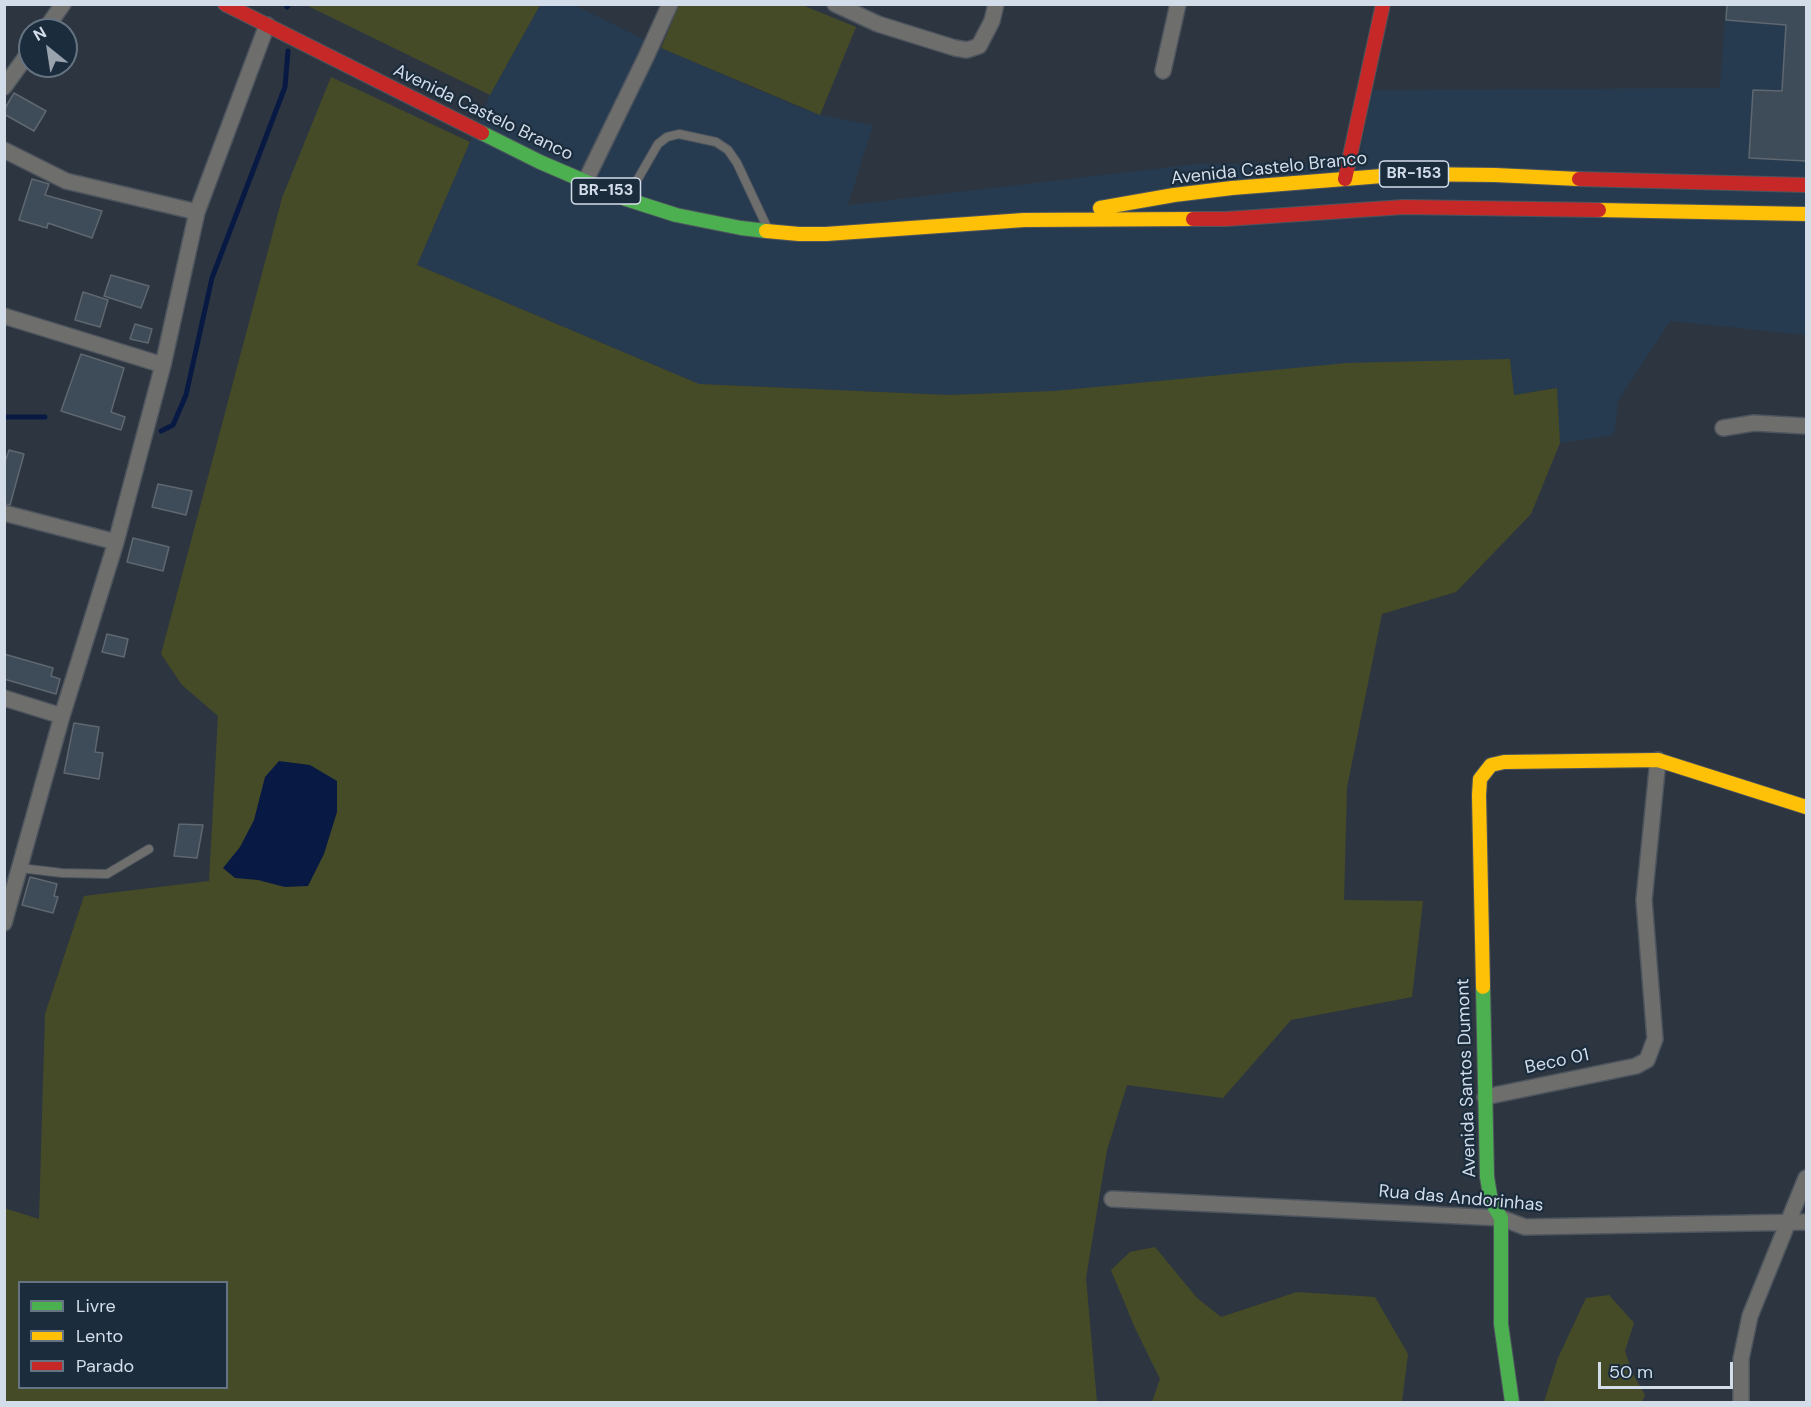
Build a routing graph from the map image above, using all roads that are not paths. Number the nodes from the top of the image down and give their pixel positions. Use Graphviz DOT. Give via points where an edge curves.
graph roads {
  1 [pos="63,4"];
  2 [pos="225,4"];
  3 [pos="670,4"];
  4 [pos="834,4"];
  5 [pos="996,4"];
  6 [pos="1178,4"];
  7 [pos="1383,4"];
  8 [pos="53,18"];
  9 [pos="267,26"];
  10 [pos="18,68"];
  11 [pos="1163,71"];
  12 [pos="4,87"];
  13 [pos="4,150"];
  14 [pos="1345,179"];
  15 [pos="585,182"];
  16 [pos="1806,185"];
  17 [pos="626,199"];
  18 [pos="197,212"];
  19 [pos="1806,214"];
  20 [pos="1024,220"];
  21 [pos="769,231"];
  22 [pos="4,316"];
  23 [pos="163,365"];
  24 [pos="1806,426"];
  25 [pos="1723,428"];
  26 [pos="4,513"];
  27 [pos="116,542"];
  28 [pos="4,698"];
  29 [pos="62,716"];
  30 [pos="1658,760"];
  31 [pos="1806,807"];
  32 [pos="149,849"];
  33 [pos="14,872"];
  34 [pos="4,923"];
  35 [pos="1485,1097"];
  36 [pos="1806,1178"];
  37 [pos="1112,1198"];
  38 [pos="1501,1218"];
  39 [pos="1806,1222"];
  40 [pos="1789,1223"];
  41 [pos="1512,1402"];
  42 [pos="1741,1402"];
  1 -- 8 [label="street"];
  2 -- 9 [label="main road, Avenida Castelo Branco / BR-153"];
  3 -- 15 [label="street"];
  4 -- 5 [label="street" via="878,24 967,50 979,46"];
  6 -- 11 [label="street"];
  7 -- 14 [label="main road"];
  9 -- 15 [label="main road, Avenida Castelo Branco / BR-153"];
  9 -- 18 [label="street"];
  10 -- 12 [label="street"];
  13 -- 18 [label="street" via="66,181"];
  14 -- 16 [label="main road, Avenida Castelo Branco / BR-153" via="1407,174 1495,175"];
  14 -- 20 [label="main road, Avenida Castelo Branco / BR-153" via="1173,195"];
  15 -- 17 [label="main road, Avenida Castelo Branco / BR-153"];
  17 -- 21 [label="main road, Avenida Castelo Branco / BR-153" via="711,223"];
  17 -- 21 [label="lane" via="658,144 667,137 679,134 716,142 737,163"];
  18 -- 23 [label="street"];
  19 -- 20 [label="main road, Avenida Castelo Branco / BR-153" via="1404,207 1226,219"];
  20 -- 21 [label="main road, Avenida Castelo Branco / BR-153" via="826,234"];
  22 -- 23 [label="street"];
  23 -- 27 [label="street"];
  24 -- 25 [label="street" via="1754,423"];
  26 -- 27 [label="street"];
  27 -- 29 [label="street"];
  28 -- 29 [label="street"];
  29 -- 33 [label="street"];
  30 -- 31 [label="main road"];
  30 -- 35 [label="street, Beco 01" via="1644,900 1655,1039 1647,1060"];
  30 -- 35 [label="main road, Avenida Santos Dumont" via="1504,762 1491,765 1480,779"];
  32 -- 33 [label="lane" via="107,874"];
  33 -- 34 [label="street"];
  35 -- 38 [label="main road, Avenida Santos Dumont" via="1486,1177 1491,1201"];
  36 -- 40 [label="street"];
  37 -- 38 [label="street, Rua das Andorinhas"];
  38 -- 40 [label="street, Rua das Andorinhas" via="1525,1227"];
  38 -- 41 [label="main road, Avenida Santos Dumont" via="1502,1324"];
  39 -- 40 [label="street, Rua das Andorinhas"];
  40 -- 42 [label="street" via="1750,1316 1741,1359"];
}
